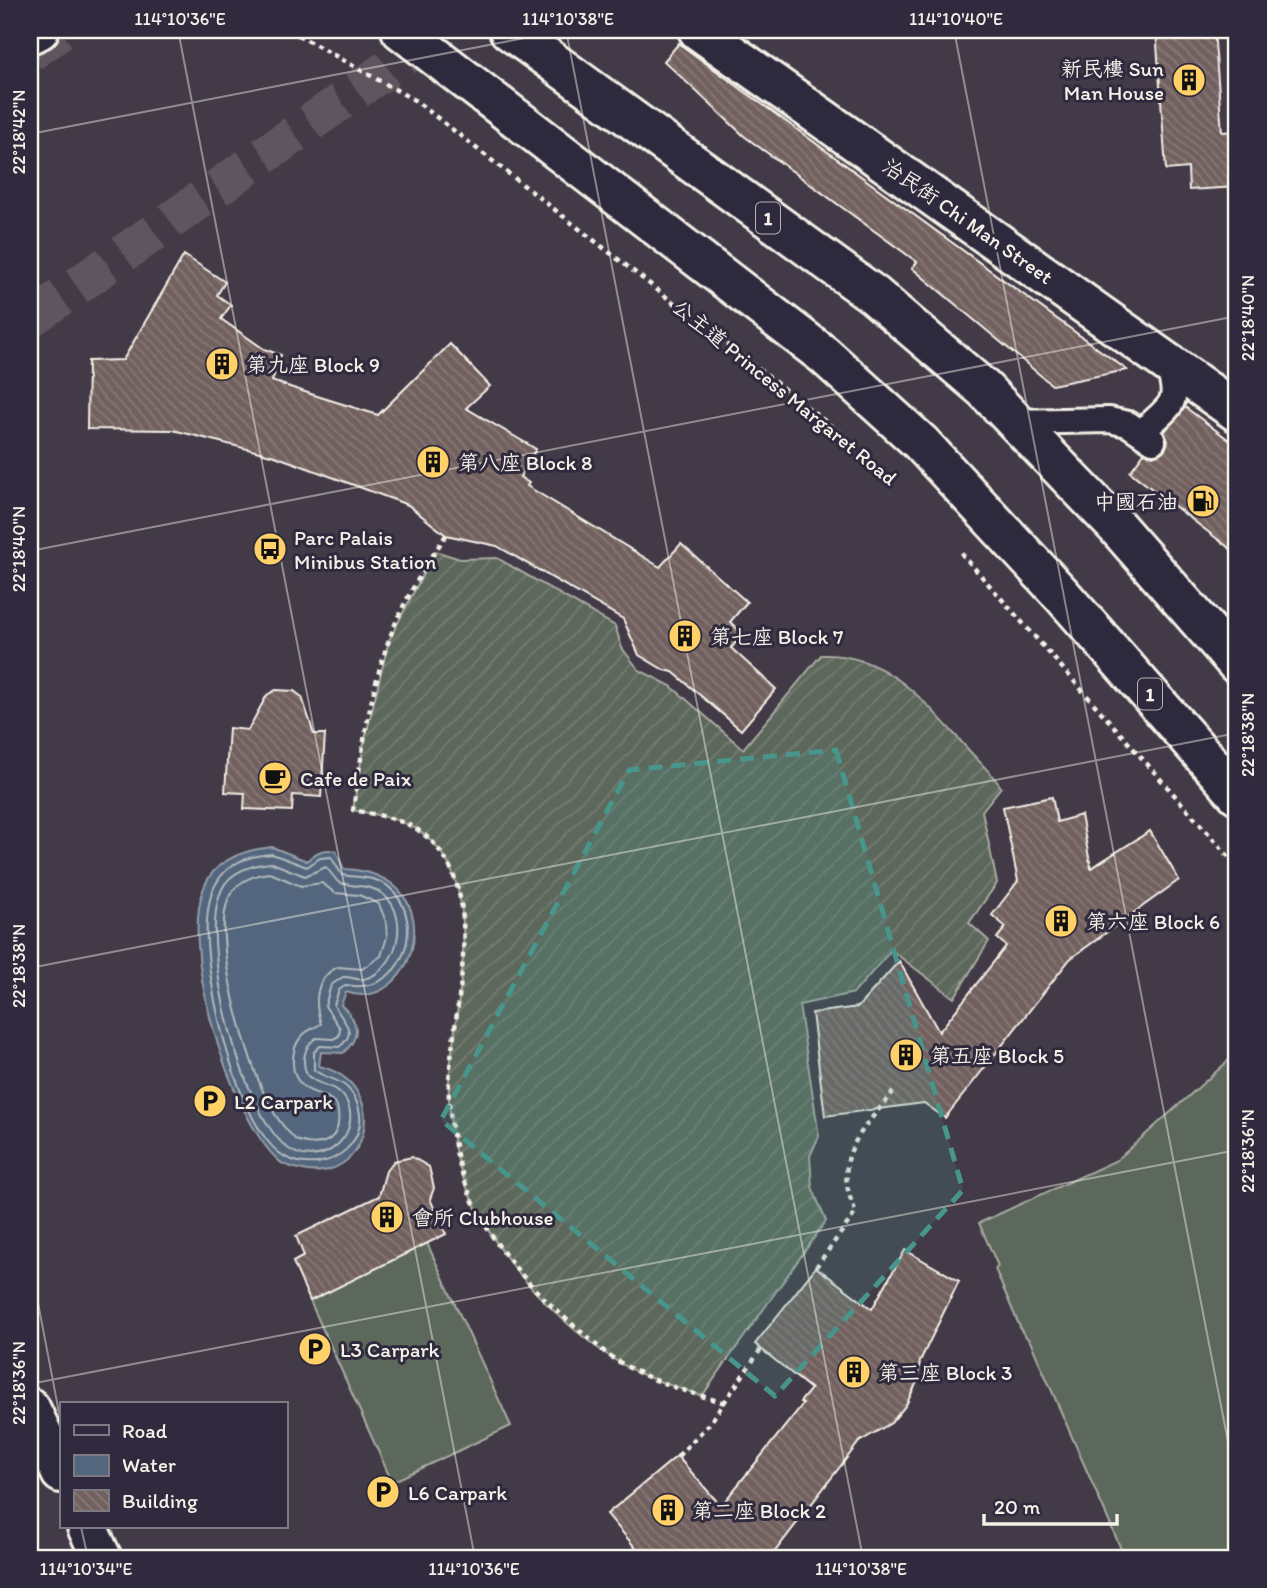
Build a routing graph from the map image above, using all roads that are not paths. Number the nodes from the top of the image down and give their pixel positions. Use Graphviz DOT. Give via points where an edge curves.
graph roads {
  1 [pos="39,30"];
  2 [pos="401,30"];
  3 [pos="509,30"];
  4 [pos="698,30"];
  5 [pos="30,34"];
  6 [pos="1167,363"];
  7 [pos="1237,412"];
  8 [pos="1015,422"];
  9 [pos="1237,664"];
  10 [pos="1237,794"];
  11 [pos="30,1408"];
  12 [pos="60,1471"];
  13 [pos="87,1528"];
  14 [pos="102,1558"];
  1 -- 5 [label="main road"];
  2 -- 10 [label="main road, 1" via="834,363 929,452"];
  3 -- 8 [label="main road, 1" via="874,295 984,389"];
  4 -- 6 [label="main road, 治民街 Chi Man Street"];
  6 -- 7 [label="main road, 治民街 Chi Man Street"];
  6 -- 8 [label="lane" via="1175,397 1147,437 1128,424 1109,420"];
  8 -- 9 [label="main road, 1"];
  11 -- 12 [label="main road"];
  13 -- 14 [label="main road"];
}
